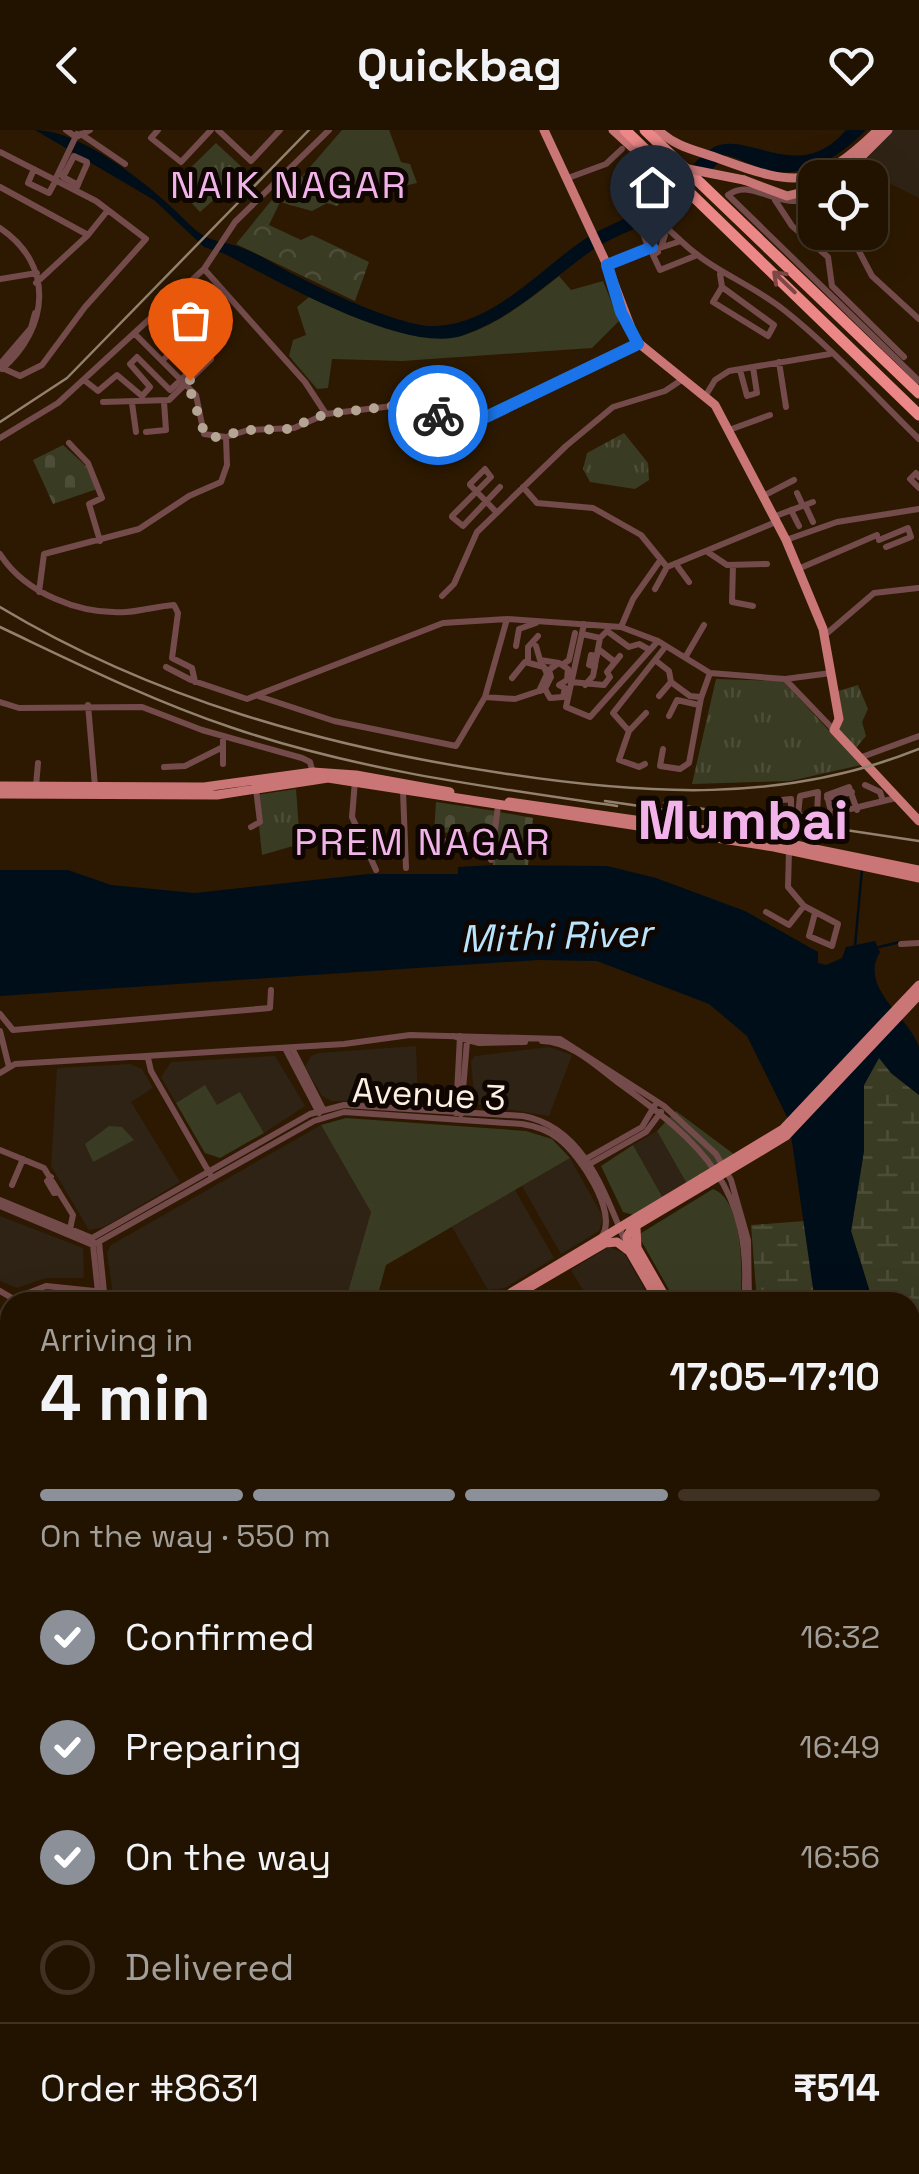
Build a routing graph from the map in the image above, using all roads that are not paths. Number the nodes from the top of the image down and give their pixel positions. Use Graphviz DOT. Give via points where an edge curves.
graph roads {
  1 [pos="158,130"];
  2 [pos="217,130"];
  3 [pos="280,130"];
  4 [pos="329,130"];
  5 [pos="544,130"];
  6 [pos="614,130"];
  7 [pos="625,130"];
  8 [pos="878,130"];
  9 [pos="888,130"];
  10 [pos="652,132"];
  11 [pos="74,143"];
  12 [pos="622,149"];
  13 [pos="0,152"];
  14 [pos="853,160"];
  15 [pos="125,164"];
  16 [pos="737,166"];
  17 [pos="678,170"];
  18 [pos="33,171"];
  19 [pos="568,178"];
  20 [pos="55,181"];
  21 [pos="741,184"];
  22 [pos="77,187"];
  23 [pos="0,188"];
  24 [pos="700,192"];
  25 [pos="798,194"];
  26 [pos="728,195"];
  27 [pos="774,200"];
  28 [pos="798,202"];
  29 [pos="108,210"];
  30 [pos="734,216"];
  31 [pos="657,219"];
  32 [pos="662,228"];
  33 [pos="0,230"];
  34 [pos="88,234"];
  35 [pos="681,241"];
  36 [pos="667,248"];
  37 [pos="649,249"];
  38 [pos="858,250"];
  39 [pos="696,256"];
  40 [pos="607,265"];
  41 [pos="204,269"];
  42 [pos="35,273"];
  43 [pos="720,274"];
  44 [pos="0,279"];
  45 [pos="38,283"];
  46 [pos="722,287"];
  47 [pos="746,305"];
  48 [pos="784,310"];
  49 [pos="738,316"];
  50 [pos="919,320"];
  51 [pos="772,323"];
  52 [pos="134,333"];
  53 [pos="638,344"];
  54 [pos="858,345"];
  55 [pos="831,354"];
  56 [pos="904,357"];
  57 [pos="163,359"];
  58 [pos="212,360"];
  59 [pos="780,362"];
  60 [pos="2,365"];
  61 [pos="753,367"];
  62 [pos="740,370"];
  63 [pos="684,378"];
  64 [pos="84,380"];
  65 [pos="184,381"];
  66 [pos="919,381"];
  67 [pos="706,394"];
  68 [pos="104,402"];
  69 [pos="164,402"];
  70 [pos="132,403"];
  71 [pos="919,404"];
  72 [pos="786,407"];
  73 [pos="326,414"];
  74 [pos="770,415"];
  75 [pos="729,430"];
  76 [pos="136,432"];
  77 [pos="146,432"];
  78 [pos="226,437"];
  79 [pos="0,438"];
  80 [pos="919,439"];
  81 [pos="70,443"];
  82 [pos="919,477"];
  83 [pos="794,480"];
  84 [pos="500,487"];
  85 [pos="524,487"];
  86 [pos="919,488"];
  87 [pos="797,493"];
  88 [pos="763,496"];
  89 [pos="486,502"];
  90 [pos="464,504"];
  91 [pos="807,504"];
  92 [pos="919,508"];
  93 [pos="791,510"];
  94 [pos="497,513"];
  95 [pos="474,514"];
  96 [pos="870,516"];
  97 [pos="775,519"];
  98 [pos="813,522"];
  99 [pos="799,526"];
  100 [pos="456,528"];
  101 [pos="471,540"];
  102 [pos="786,540"];
  103 [pos="100,541"];
  104 [pos="464,546"];
  105 [pos="708,552"];
  106 [pos="0,554"];
  107 [pos="658,562"];
  108 [pos="767,564"];
  109 [pos="733,565"];
  110 [pos="667,567"];
  111 [pos="677,567"];
  112 [pos="798,569"];
  113 [pos="689,582"];
  114 [pos="655,588"];
  115 [pos="918,588"];
  116 [pos="39,592"];
  117 [pos="442,596"];
  118 [pos="752,606"];
  119 [pos="506,619"];
  120 [pos="538,623"];
  121 [pos="584,624"];
  122 [pos="704,625"];
  123 [pos="622,627"];
  124 [pos="578,633"];
  125 [pos="824,635"];
  126 [pos="600,638"];
  127 [pos="658,641"];
  128 [pos="516,646"];
  129 [pos="534,646"];
  130 [pos="666,646"];
  131 [pos="650,650"];
  132 [pos="598,653"];
  133 [pos="686,656"];
  134 [pos="655,660"];
  135 [pos="528,662"];
  136 [pos="561,664"];
  137 [pos="166,666"];
  138 [pos="545,667"];
  139 [pos="832,672"];
  140 [pos="710,674"];
  141 [pos="512,678"];
  142 [pos="785,679"];
  143 [pos="196,682"];
  144 [pos="572,682"];
  145 [pos="671,682"];
  146 [pos="585,685"];
  147 [pos="542,690"];
  148 [pos="257,695"];
  149 [pos="660,696"];
  150 [pos="486,697"];
  151 [pos="700,701"];
  152 [pos="0,702"];
  153 [pos="88,705"];
  154 [pos="646,713"];
  155 [pos="669,716"];
  156 [pos="834,730"];
  157 [pos="629,732"];
  158 [pos="223,736"];
  159 [pos="919,736"];
  160 [pos="223,747"];
  161 [pos="662,749"];
  162 [pos="859,758"];
  163 [pos="38,763"];
  164 [pos="223,764"];
  165 [pos="645,764"];
  166 [pos="164,766"];
  167 [pos="313,776"];
  168 [pos="356,779"];
  169 [pos="865,785"];
  170 [pos="36,786"];
  171 [pos="256,788"];
  172 [pos="0,790"];
  173 [pos="95,790"];
  174 [pos="403,791"];
  175 [pos="819,797"];
  176 [pos="469,798"];
  177 [pos="896,798"];
  178 [pos="883,801"];
  179 [pos="498,806"];
  180 [pos="514,806"];
  181 [pos="857,810"];
  182 [pos="832,816"];
  183 [pos="817,817"];
  184 [pos="919,821"];
  185 [pos="251,827"];
  186 [pos="713,834"];
  187 [pos="436,841"];
  188 [pos="493,844"];
  189 [pos="789,851"];
  190 [pos="811,851"];
  191 [pos="491,860"];
  192 [pos="406,868"];
  193 [pos="376,870"];
  194 [pos="919,870"];
  195 [pos="904,871"];
  196 [pos="919,878"];
  197 [pos="804,906"];
  198 [pos="766,912"];
  199 [pos="815,914"];
  200 [pos="919,943"];
  201 [pos="901,944"];
  202 [pos="919,985"];
  203 [pos="270,990"];
  204 [pos="919,994"];
  205 [pos="0,1014"];
  206 [pos="0,1032"];
  207 [pos="462,1037"];
  208 [pos="288,1048"];
  209 [pos="148,1058"];
  210 [pos="9,1067"];
  211 [pos="0,1072"];
  212 [pos="659,1107"];
  213 [pos="322,1113"];
  214 [pos="458,1116"];
  215 [pos="0,1150"];
  216 [pos="23,1159"];
  217 [pos="583,1164"];
  218 [pos="211,1176"];
  219 [pos="704,1181"];
  220 [pos="12,1185"];
  221 [pos="0,1203"];
  222 [pos="611,1206"];
  223 [pos="636,1222"];
  224 [pos="619,1227"];
  225 [pos="70,1229"];
  226 [pos="601,1237"];
  227 [pos="96,1241"];
  228 [pos="628,1248"];
  229 [pos="34,1292"];
  230 [pos="101,1292"];
  231 [pos="522,1292"];
  232 [pos="524,1292"];
  233 [pos="653,1292"];
  234 [pos="662,1292"];
  235 [pos="746,1292"];
  1 -- 2 [label="street" via="151,138 181,162"];
  2 -- 3 [label="street" via="251,161"];
  4 -- 41 [label="street" via="229,232"];
  5 -- 19 [label="main road"];
  6 -- 21 [label="main road, bridge" via="654,162"];
  7 -- 17 [label="highway"];
  8 -- 16 [label="main road" via="838,165 802,179 769,178"];
  9 -- 14 [label="main road"];
  10 -- 16 [label="main road"];
  10 -- 17 [label="highway"];
  11 -- 15 [label="street"];
  11 -- 20 [label="street"];
  11 -- 22 [label="street" via="87,161"];
  11 -- 22 [label="street" via="63,177"];
  12 -- 19 [label="street" via="606,164"];
  13 -- 18 [label="street"];
  16 -- 21 [label="main road"];
  17 -- 24 [label="highway"];
  18 -- 20 [label="street"];
  18 -- 20 [label="street" via="28,183 48,194"];
  19 -- 40 [label="main road"];
  20 -- 22 [label="street"];
  21 -- 25 [label="main road"];
  21 -- 26 [label="street"];
  21 -- 27 [label="street"];
  22 -- 29 [label="street"];
  23 -- 34 [label="street"];
  24 -- 30 [label="highway"];
  54 -- 24 [label="highway, one-way"];
  26 -- 30 [label="street"];
  26 -- 66 [label="street"];
  27 -- 28 [label="street"];
  27 -- 56 [label="street" via="828,257 832,286"];
  29 -- 34 [label="street"];
  29 -- 60 [label="street" via="146,243 84,307 42,365 20,376"];
  30 -- 54 [label="highway"];
  31 -- 32 [label="street"];
  32 -- 35 [label="street"];
  32 -- 37 [label="street" via="664,244"];
  32 -- 37 [label="street" via="644,229"];
  33 -- 42 [label="street"];
  34 -- 45 [label="street"];
  35 -- 36 [label="street"];
  35 -- 39 [label="street"];
  36 -- 37 [label="street"];
  36 -- 39 [label="street" via="654,254 657,269"];
  37 -- 40 [label="street"];
  38 -- 50 [label="street" via="872,276"];
  39 -- 43 [label="street"];
  40 -- 53 [label="main road"];
  41 -- 52 [label="street"];
  41 -- 73 [label="street"];
  42 -- 44 [label="street"];
  42 -- 45 [label="street"];
  43 -- 46 [label="street"];
  43 -- 48 [label="street"];
  45 -- 60 [label="street" via="36,329"];
  46 -- 47 [label="street"];
  46 -- 49 [label="street" via="713,302"];
  47 -- 49 [label="street"];
  47 -- 51 [label="street"];
  48 -- 51 [label="street"];
  48 -- 55 [label="street"];
  49 -- 51 [label="street" via="766,337"];
  52 -- 57 [label="street"];
  52 -- 64 [label="street"];
  53 -- 63 [label="main road"];
  53 -- 73 [label="street" via="469,422 410,404"];
  54 -- 71 [label="highway"];
  54 -- 71 [label="highway"];
  55 -- 59 [label="street"];
  55 -- 80 [label="street"];
  57 -- 65 [label="street"];
  57 -- 65 [label="street" via="173,350 167,341 187,323 195,332 177,352 183,357 202,339 213,350"];
  58 -- 65 [label="street"];
  59 -- 61 [label="street"];
  59 -- 72 [label="street"];
  61 -- 62 [label="street"];
  61 -- 62 [label="street" via="758,393 747,396"];
  62 -- 67 [label="street" via="716,380"];
  63 -- 67 [label="main road"];
  63 -- 85 [label="street" via="613,407"];
  64 -- 65 [label="street" via="98,391 117,374 142,396 150,387 130,364 137,357 170,390"];
  64 -- 79 [label="street"];
  65 -- 69 [label="street"];
  65 -- 78 [label="street" via="196,395 204,434"];
  67 -- 75 [label="main road"];
  68 -- 70 [label="street"];
  69 -- 70 [label="street"];
  69 -- 77 [label="street" via="166,430"];
  70 -- 76 [label="street"];
  73 -- 78 [label="street" via="294,428"];
  74 -- 75 [label="street"];
  75 -- 88 [label="main road"];
  78 -- 103 [label="street" via="221,482 139,529"];
  81 -- 103 [label="street" via="88,463 102,498 90,504"];
  82 -- 86 [label="street" via="910,479"];
  83 -- 88 [label="street"];
  84 -- 89 [label="street"];
  85 -- 94 [label="street"];
  85 -- 107 [label="street" via="538,504 593,508 636,532"];
  87 -- 91 [label="street"];
  88 -- 97 [label="main road"];
  89 -- 90 [label="street" via="476,492"];
  89 -- 94 [label="street"];
  89 -- 95 [label="street"];
  90 -- 95 [label="street"];
  90 -- 95 [label="street" via="452,516 460,526"];
  91 -- 93 [label="street"];
  91 -- 98 [label="street"];
  92 -- 96 [label="street"];
  93 -- 97 [label="street"];
  93 -- 99 [label="street"];
  94 -- 101 [label="street"];
  96 -- 102 [label="street"];
  96 -- 112 [label="street" via="881,540"];
  97 -- 102 [label="main road"];
  97 -- 105 [label="street"];
  100 -- 101 [label="street"];
  101 -- 104 [label="street"];
  101 -- 117 [label="street" via="454,584"];
  102 -- 112 [label="main road"];
  103 -- 116 [label="street" via="44,554"];
  105 -- 109 [label="street"];
  105 -- 111 [label="street"];
  106 -- 116 [label="street" via="14,577"];
  107 -- 110 [label="street"];
  107 -- 123 [label="street"];
  108 -- 109 [label="street"];
  109 -- 118 [label="street" via="732,602"];
  110 -- 111 [label="street"];
  110 -- 114 [label="street"];
  111 -- 113 [label="street"];
  112 -- 125 [label="main road"];
  115 -- 125 [label="street" via="867,597"];
  116 -- 143 [label="street" via="104,611 174,605 172,658 192,668"];
  119 -- 120 [label="street"];
  119 -- 148 [label="street" via="444,623"];
  119 -- 150 [label="street"];
  120 -- 121 [label="street"];
  120 -- 128 [label="street" via="519,629"];
  120 -- 129 [label="street"];
  121 -- 123 [label="street"];
  121 -- 124 [label="street"];
  122 -- 133 [label="street"];
  123 -- 127 [label="street"];
  124 -- 126 [label="street"];
  124 -- 136 [label="street" via="569,660"];
  124 -- 144 [label="street"];
  125 -- 139 [label="main road"];
  126 -- 131 [label="street" via="607,630 629,647"];
  126 -- 132 [label="street"];
  127 -- 130 [label="street"];
  127 -- 131 [label="street"];
  129 -- 135 [label="street"];
  129 -- 138 [label="street"];
  130 -- 133 [label="street"];
  130 -- 134 [label="street"];
  131 -- 144 [label="street" via="593,716 567,710"];
  132 -- 146 [label="street"];
  132 -- 146 [label="street" via="618,659 605,684"];
  133 -- 140 [label="street"];
  134 -- 145 [label="street" via="671,673"];
  134 -- 157 [label="street" via="613,713"];
  135 -- 138 [label="street"];
  135 -- 141 [label="street"];
  136 -- 138 [label="street"];
  136 -- 138 [label="street"];
  136 -- 147 [label="street" via="568,670 560,685 563,698"];
  137 -- 143 [label="street"];
  138 -- 147 [label="street"];
  139 -- 142 [label="street"];
  139 -- 156 [label="main road" via="839,719"];
  140 -- 142 [label="street"];
  140 -- 151 [label="street"];
  142 -- 156 [label="street"];
  143 -- 148 [label="street" via="247,699"];
  144 -- 146 [label="street"];
  145 -- 149 [label="street"];
  145 -- 151 [label="street"];
  147 -- 150 [label="street" via="515,699"];
  148 -- 150 [label="street" via="449,747 461,742"];
  151 -- 155 [label="street" via="677,700"];
  151 -- 161 [label="street" via="685,768 660,766"];
  152 -- 153 [label="street" via="19,708"];
  153 -- 158 [label="street" via="142,707"];
  153 -- 173 [label="street"];
  154 -- 157 [label="street"];
  156 -- 162 [label="main road"];
  157 -- 165 [label="street" via="619,760"];
  158 -- 160 [label="street"];
  158 -- 167 [label="street" via="302,758"];
  159 -- 162 [label="street"];
  160 -- 164 [label="street"];
  160 -- 166 [label="street" via="185,766"];
  162 -- 177 [label="main road"];
  163 -- 170 [label="street"];
  167 -- 168 [label="main road"];
  167 -- 171 [label="main road"];
  167 -- 173 [label="main road"];
  168 -- 174 [label="main road"];
  168 -- 176 [label="main road"];
  168 -- 193 [label="street" via="352,817"];
  169 -- 178 [label="street"];
  170 -- 172 [label="main road"];
  170 -- 173 [label="main road"];
  171 -- 173 [label="main road" via="218,795"];
  171 -- 185 [label="street" via="260,822"];
  172 -- 173 [label="main road"];
  174 -- 176 [label="main road"];
  174 -- 192 [label="street"];
  175 -- 181 [label="street" via="849,787"];
  175 -- 182 [label="street"];
  175 -- 183 [label="street"];
  175 -- 183 [label="street" via="800,798 795,815"];
  176 -- 179 [label="main road"];
  176 -- 180 [label="main road"];
  177 -- 178 [label="street"];
  177 -- 184 [label="main road"];
  178 -- 181 [label="street"];
  179 -- 180 [label="main road"];
  179 -- 188 [label="street"];
  180 -- 186 [label="main road"];
  181 -- 182 [label="street"];
  182 -- 183 [label="street"];
  186 -- 189 [label="main road"];
  186 -- 190 [label="main road"];
  187 -- 188 [label="street"];
  188 -- 191 [label="street"];
  189 -- 190 [label="main road"];
  189 -- 197 [label="street" via="788,886"];
  190 -- 195 [label="main road"];
  194 -- 195 [label="main road"];
  195 -- 196 [label="main road"];
  197 -- 198 [label="street" via="790,925"];
  197 -- 199 [label="street"];
  199 -- 199 [label="street" via="838,924 832,946 809,936"];
  200 -- 201 [label="street"];
  202 -- 219 [label="main road, bridge" via="783,1129"];
  203 -- 205 [label="street" via="270,1008 13,1030"];
  204 -- 219 [label="main road, bridge" via="786,1136"];
  206 -- 210 [label="street"];
  207 -- 208 [label="street" via="410,1035"];
  207 -- 212 [label="street" via="571,1043"];
  207 -- 214 [label="street"];
  208 -- 209 [label="street"];
  208 -- 213 [label="street"];
  209 -- 210 [label="street"];
  209 -- 218 [label="street"];
  210 -- 211 [label="street"];
  212 -- 217 [label="street" via="646,1132"];
  212 -- 235 [label="street" via="716,1154 748,1240"];
  213 -- 214 [label="street, Avenue 3" via="344,1105"];
  213 -- 218 [label="street, Avenue 3"];
  214 -- 217 [label="street, Avenue 3" via="560,1130"];
  215 -- 216 [label="street"];
  216 -- 220 [label="street"];
  216 -- 225 [label="street" via="44,1168 73,1215"];
  217 -- 222 [label="street"];
  217 -- 226 [label="street" via="607,1216"];
  218 -- 227 [label="street, Avenue 3"];
  219 -- 223 [label="main road"];
  221 -- 225 [label="street"];
  221 -- 227 [label="street"];
  222 -- 223 [label="street"];
  222 -- 224 [label="street"];
  223 -- 224 [label="main road"];
  223 -- 228 [label="main road"];
  223 -- 234 [label="main road" via="634,1242"];
  224 -- 226 [label="main road"];
  224 -- 228 [label="street"];
  225 -- 227 [label="street"];
  226 -- 231 [label="main road"];
  227 -- 230 [label="street"];
  228 -- 232 [label="main road" via="604,1243"];
  228 -- 233 [label="main road"];
  229 -- 230 [label="street" via="46,1286"];
}
